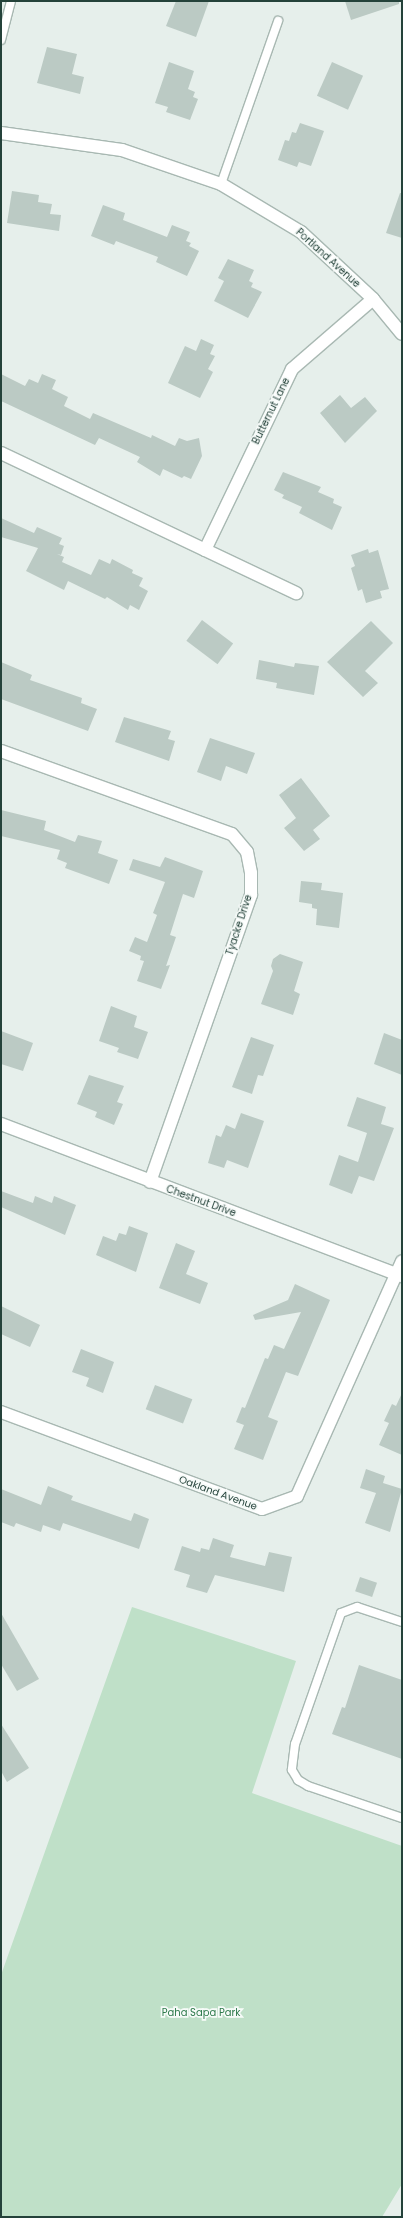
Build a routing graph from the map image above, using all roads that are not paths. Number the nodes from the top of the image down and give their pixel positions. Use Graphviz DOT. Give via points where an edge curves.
graph roads {
  1 [pos="11,1"];
  2 [pos="278,21"];
  3 [pos="1,40"];
  4 [pos="1,133"];
  5 [pos="221,184"];
  6 [pos="373,299"];
  7 [pos="402,334"];
  8 [pos="1,453"];
  9 [pos="205,550"];
  10 [pos="296,593"];
  11 [pos="1,751"];
  12 [pos="1,1124"];
  13 [pos="150,1182"];
  14 [pos="402,1261"];
  15 [pos="400,1275"];
  16 [pos="1,1412"];
  17 [pos="402,1622"];
  18 [pos="402,1818"];
  1 -- 3 [label="lane"];
  2 -- 5 [label="lane"];
  4 -- 5 [label="street, Portland Avenue" via="122,150"];
  5 -- 6 [label="street, Portland Avenue" via="301,232"];
  6 -- 7 [label="street, Portland Avenue"];
  6 -- 9 [label="street, Butternut Lane" via="292,369"];
  8 -- 9 [label="street"];
  9 -- 10 [label="street"];
  11 -- 13 [label="street, Tyacke Drive" via="232,834 247,852 251,873 250,895"];
  12 -- 13 [label="street, Chestnut Drive"];
  13 -- 15 [label="street, Chestnut Drive"];
  14 -- 15 [label="street, Oakland Avenue"];
  15 -- 16 [label="street, Oakland Avenue" via="297,1496 262,1509"];
  17 -- 18 [label="lane" via="357,1608 342,1613 295,1744 292,1770 298,1780 308,1786"];
}
